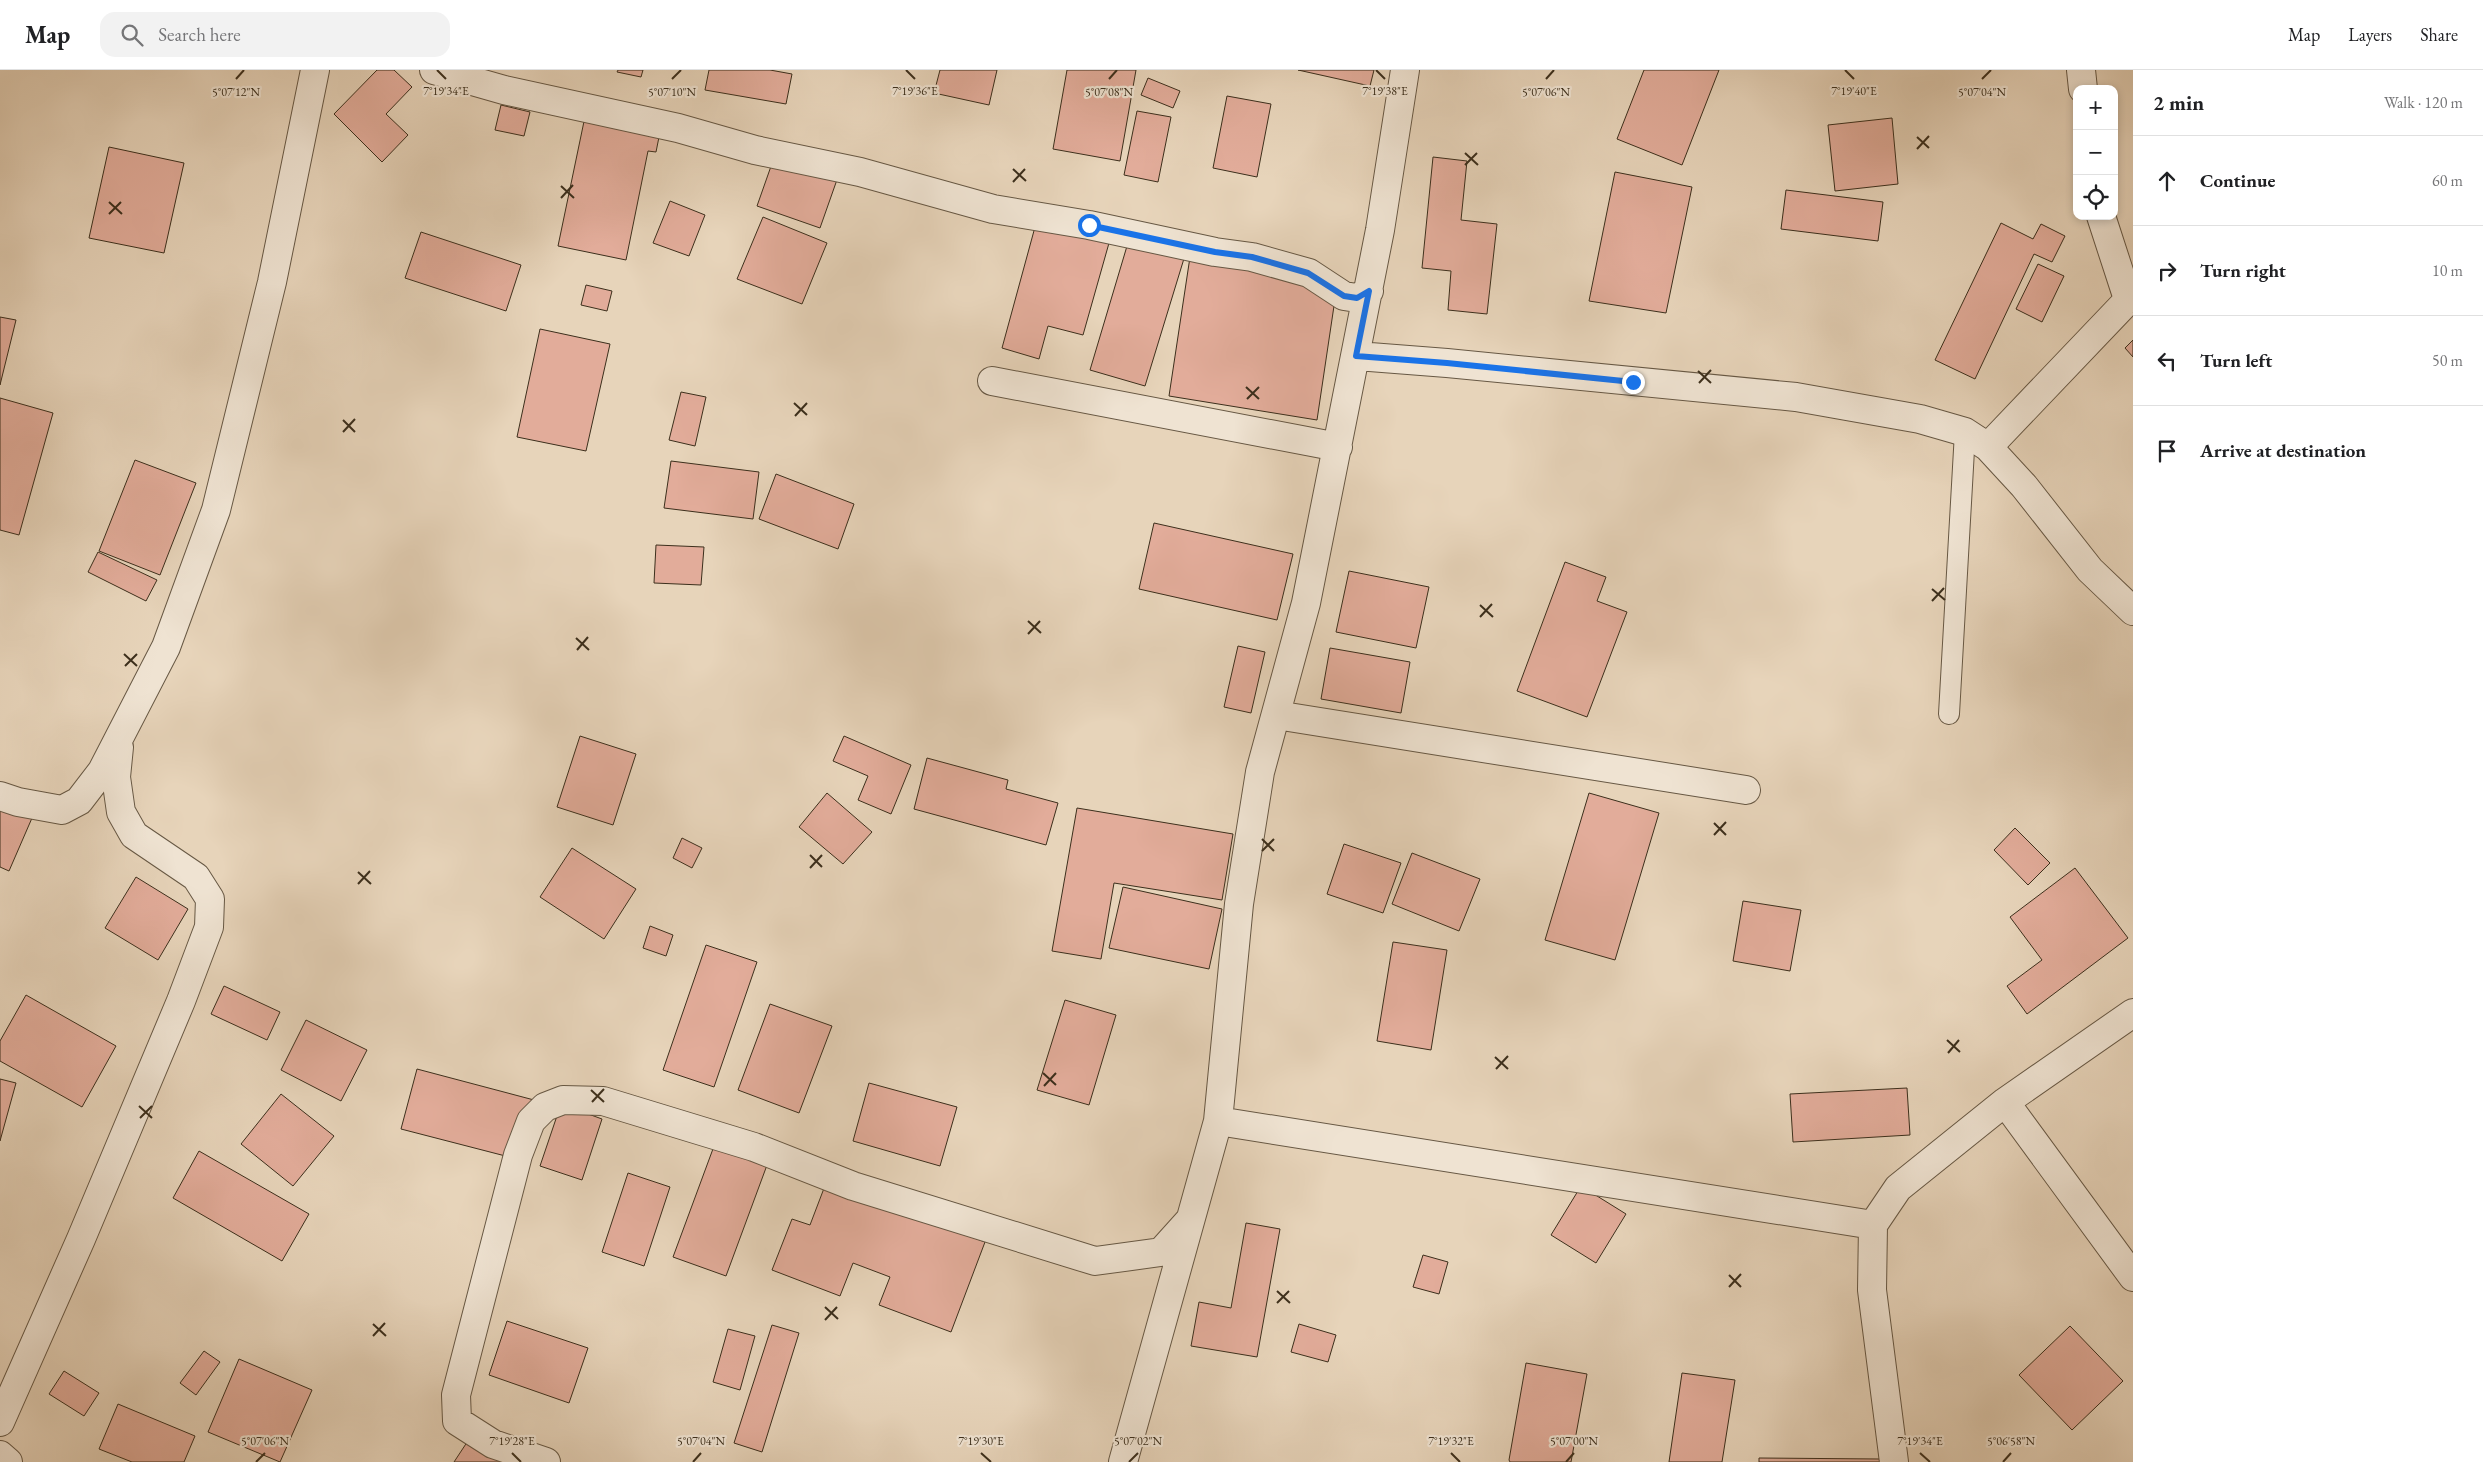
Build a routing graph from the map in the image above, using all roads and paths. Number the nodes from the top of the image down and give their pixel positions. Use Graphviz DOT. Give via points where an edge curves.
graph roads {
  1 [pos="315,70"];
  2 [pos="434,70"];
  3 [pos="1405,70"];
  4 [pos="2081,70"];
  5 [pos="2083,85"];
  6 [pos="2102,220"];
  7 [pos="1369,291"];
  8 [pos="2131,297"];
  9 [pos="1356,356"];
  10 [pos="992,381"];
  11 [pos="1965,432"];
  12 [pos="1338,447"];
  13 [pos="1988,448"];
  14 [pos="2133,611"];
  15 [pos="1949,714"];
  16 [pos="1276,715"];
  17 [pos="120,734"];
  18 [pos="1746,790"];
  19 [pos="0,796"];
  20 [pos="2133,1013"];
  21 [pos="2005,1102"];
  22 [pos="1218,1121"];
  23 [pos="1192,1218"];
  24 [pos="1873,1226"];
  25 [pos="2133,1277"];
  26 [pos="0,1422"];
  27 [pos="0,1455"];
  28 [pos="8,1462"];
  29 [pos="546,1462"];
  30 [pos="1123,1462"];
  31 [pos="1894,1462"];
  1 -- 17 [label="street" via="272,282 216,510 166,647"];
  2 -- 7 [label="street" via="504,90 860,172 993,209 1252,257 1308,273 1344,296 1357,298"];
  3 -- 7 [label="street"];
  4 -- 5 [label="street"];
  6 -- 8 [label="street"];
  7 -- 9 [label="street"];
  8 -- 13 [label="street"];
  9 -- 11 [label="street" via="1796,397 1920,419"];
  9 -- 12 [label="street"];
  10 -- 12 [label="street"];
  11 -- 13 [label="street"];
  11 -- 15 [label="lane"];
  12 -- 16 [label="street" via="1306,603"];
  13 -- 14 [label="street" via="2024,486 2090,570"];
  16 -- 18 [label="street"];
  16 -- 22 [label="street" via="1260,772 1239,904"];
  17 -- 19 [label="street" via="102,771 79,801 62,810"];
  17 -- 26 [label="street" via="116,777 121,812 134,835 196,877 210,899 209,926 181,1001"];
  20 -- 21 [label="street"];
  21 -- 24 [label="street" via="1898,1188"];
  21 -- 25 [label="street"];
  22 -- 23 [label="street"];
  22 -- 24 [label="street"];
  23 -- 29 [label="street" via="1161,1252 1094,1261 852,1186 754,1147 603,1101 563,1100 545,1107 531,1121 518,1155 456,1395 457,1421 493,1444"];
  23 -- 30 [label="street"];
  24 -- 31 [label="street" via="1872,1290"];
  27 -- 28 [label="street"];
}
